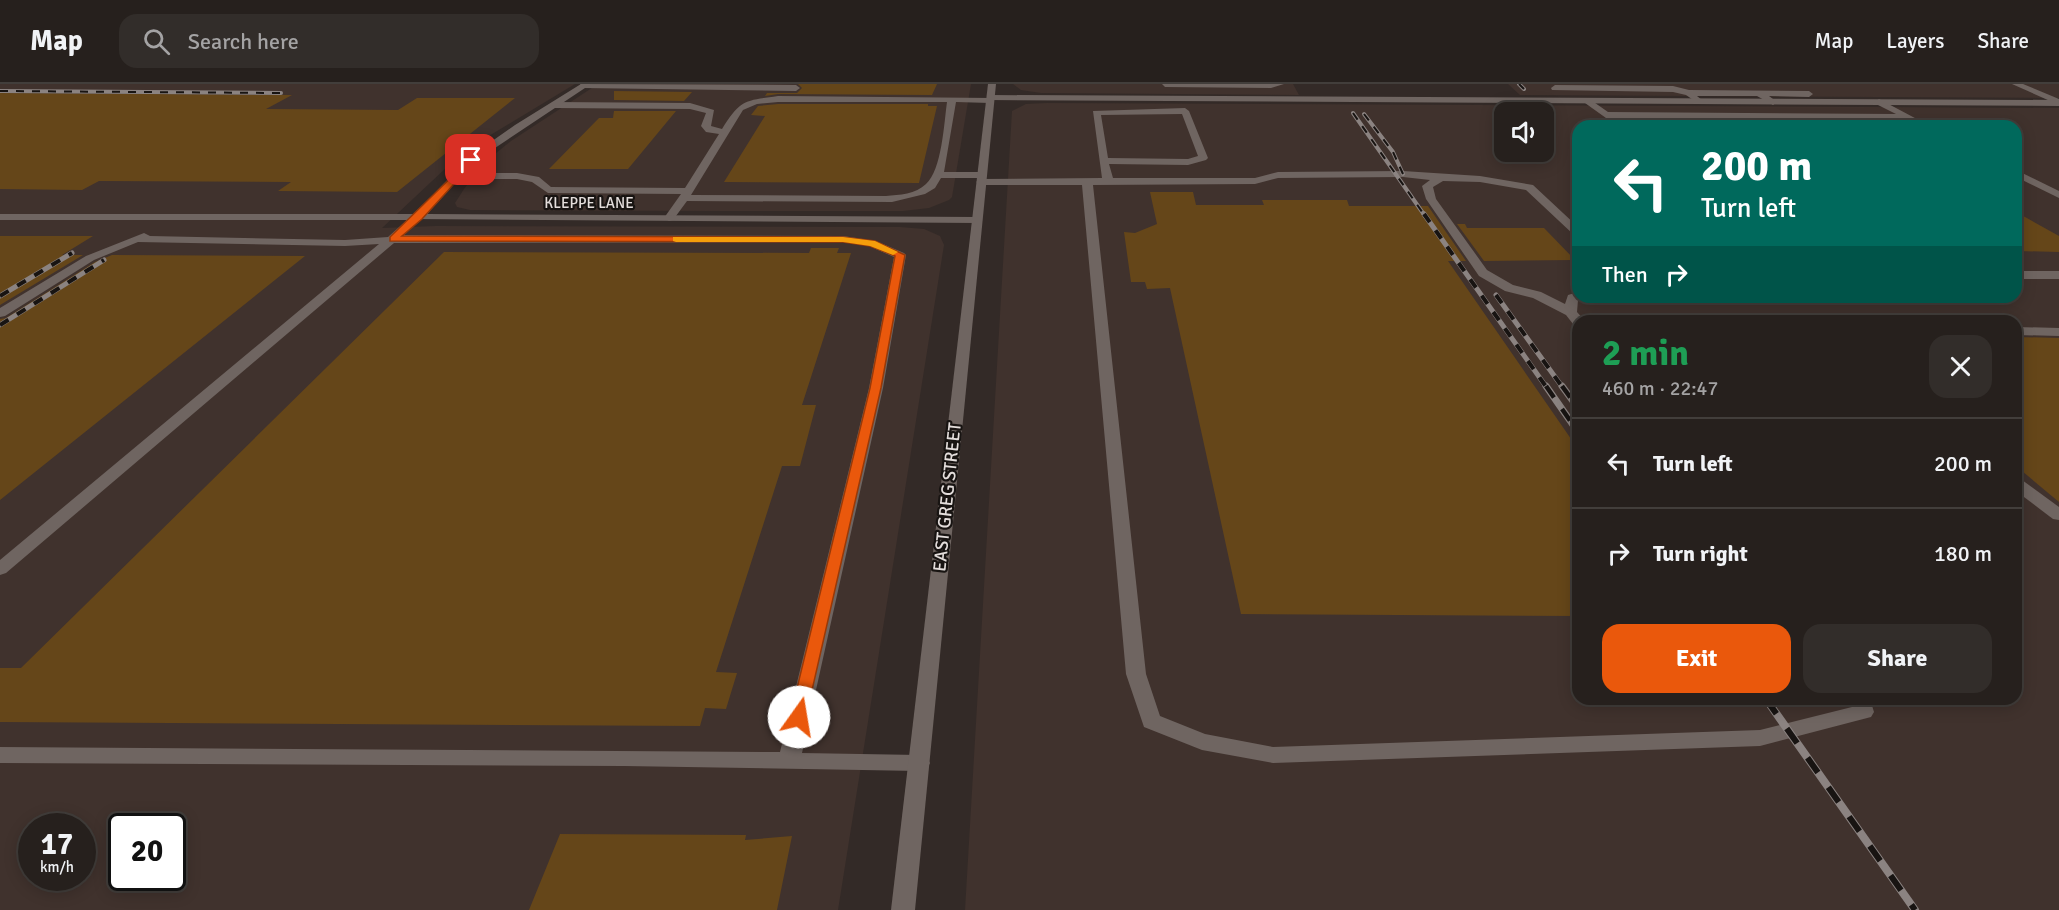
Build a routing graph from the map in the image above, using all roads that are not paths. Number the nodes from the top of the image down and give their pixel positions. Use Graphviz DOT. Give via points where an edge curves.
graph roads {
  1 [pos="1280,84"];
  2 [pos="1792,84"];
  3 [pos="2016,84"];
  4 [pos="585,85"];
  5 [pos="624,85"];
  6 [pos="1165,85"];
  7 [pos="738,86"];
  8 [pos="808,88"];
  9 [pos="1554,88"];
  10 [pos="1583,88"];
  11 [pos="989,92"];
  12 [pos="1689,93"];
  13 [pos="1759,93"];
  14 [pos="1809,93"];
  15 [pos="2037,93"];
  16 [pos="2059,93"];
  17 [pos="1168,99"];
  18 [pos="952,100"];
  19 [pos="1588,101"];
  20 [pos="1601,101"];
  21 [pos="1699,101"];
  22 [pos="1729,101"];
  23 [pos="1773,102"];
  24 [pos="1825,102"];
  25 [pos="1879,102"];
  26 [pos="2059,103"];
  27 [pos="553,105"];
  28 [pos="1752,116"];
  29 [pos="1909,117"];
  30 [pos="1758,120"];
  31 [pos="1914,120"];
  32 [pos="725,132"];
  33 [pos="1104,161"];
  34 [pos="938,175"];
  35 [pos="454,176"];
  36 [pos="2022,176"];
  37 [pos="982,178"];
  38 [pos="1441,178"];
  39 [pos="1087,181"];
  40 [pos="1108,181"];
  41 [pos="686,195"];
  42 [pos="2059,195"];
  43 [pos="741,199"];
  44 [pos="846,199"];
  45 [pos="0,217"];
  46 [pos="418,217"];
  47 [pos="186,218"];
  48 [pos="311,218"];
  49 [pos="669,218"];
  50 [pos="728,218"];
  51 [pos="840,219"];
  52 [pos="977,219"];
  53 [pos="1572,227"];
  54 [pos="136,239"];
  55 [pos="393,239"];
  56 [pos="277,242"];
  57 [pos="2022,275"];
  58 [pos="2059,275"];
  59 [pos="0,313"];
  60 [pos="1573,315"];
  61 [pos="2022,331"];
  62 [pos="2059,332"];
  63 [pos="2022,487"];
  64 [pos="2059,515"];
  65 [pos="0,569"];
  66 [pos="1862,705"];
  67 [pos="0,755"];
  68 [pos="789,761"];
  69 [pos="919,764"];
  70 [pos="903,910"];
  1 -- 6 [label="street"];
  2 -- 14 [label="street"];
  3 -- 15 [label="street"];
  4 -- 5 [label="street"];
  4 -- 27 [label="street"];
  5 -- 7 [label="street"];
  6 -- 17 [label="street"];
  7 -- 8 [label="street"];
  9 -- 10 [label="street"];
  10 -- 12 [label="street" via="1673,88"];
  10 -- 20 [label="street"];
  11 -- 17 [label="street"];
  11 -- 18 [label="street"];
  11 -- 37 [label="street, EAST GREG STREET"];
  12 -- 13 [label="street"];
  12 -- 21 [label="street"];
  13 -- 14 [label="street"];
  13 -- 23 [label="street"];
  14 -- 24 [label="street"];
  15 -- 16 [label="street"];
  15 -- 26 [label="street"];
  17 -- 19 [label="street"];
  18 -- 32 [label="street" via="755,102 740,108"];
  18 -- 34 [label="street"];
  19 -- 20 [label="street"];
  19 -- 28 [label="street" via="1606,115"];
  20 -- 21 [label="street"];
  21 -- 22 [label="street"];
  22 -- 23 [label="street"];
  22 -- 28 [label="street"];
  23 -- 24 [label="street"];
  24 -- 25 [label="street"];
  25 -- 26 [label="street"];
  25 -- 29 [label="street"];
  27 -- 32 [label="street" via="690,105 711,112 706,126 709,130"];
  27 -- 35 [label="street" via="493,144"];
  28 -- 29 [label="street"];
  28 -- 30 [label="street"];
  29 -- 31 [label="street"];
  32 -- 41 [label="street"];
  33 -- 33 [label="street" via="1096,113 1106,111 1187,112 1203,158 1188,162"];
  33 -- 40 [label="street"];
  34 -- 37 [label="street"];
  34 -- 44 [label="street" via="930,187 917,194"];
  35 -- 41 [label="street" via="517,176 535,179 548,190"];
  35 -- 46 [label="street"];
  36 -- 42 [label="street"];
  37 -- 39 [label="street"];
  37 -- 52 [label="street, EAST GREG STREET"];
  38 -- 40 [label="street" via="1403,174 1278,175 1255,181"];
  38 -- 53 [label="street" via="1529,187"];
  38 -- 60 [label="street" via="1427,186 1431,198 1483,273"];
  39 -- 40 [label="street"];
  39 -- 66 [label="street" via="1136,674 1152,721 1202,742 1273,755 1760,738 1864,712"];
  41 -- 43 [label="street"];
  41 -- 49 [label="street"];
  43 -- 44 [label="street"];
  43 -- 50 [label="street"];
  44 -- 51 [label="street"];
  45 -- 47 [label="street, KLEPPE LANE"];
  46 -- 48 [label="street, KLEPPE LANE"];
  46 -- 49 [label="street, KLEPPE LANE"];
  46 -- 55 [label="street"];
  47 -- 48 [label="street, KLEPPE LANE"];
  47 -- 54 [label="street"];
  48 -- 56 [label="street"];
  49 -- 50 [label="street, KLEPPE LANE"];
  50 -- 51 [label="street, KLEPPE LANE"];
  51 -- 52 [label="street, KLEPPE LANE"];
  52 -- 69 [label="street, EAST GREG STREET"];
  54 -- 56 [label="street"];
  54 -- 59 [label="street" via="90,258"];
  55 -- 56 [label="street"];
  55 -- 65 [label="street"];
  55 -- 68 [label="street" via="843,239 872,243 900,255 876,388"];
  57 -- 58 [label="street"];
  61 -- 62 [label="street"];
  63 -- 64 [label="street"];
  67 -- 68 [label="street"];
  68 -- 69 [label="street"];
  69 -- 70 [label="street, EAST GREG STREET"];
}
